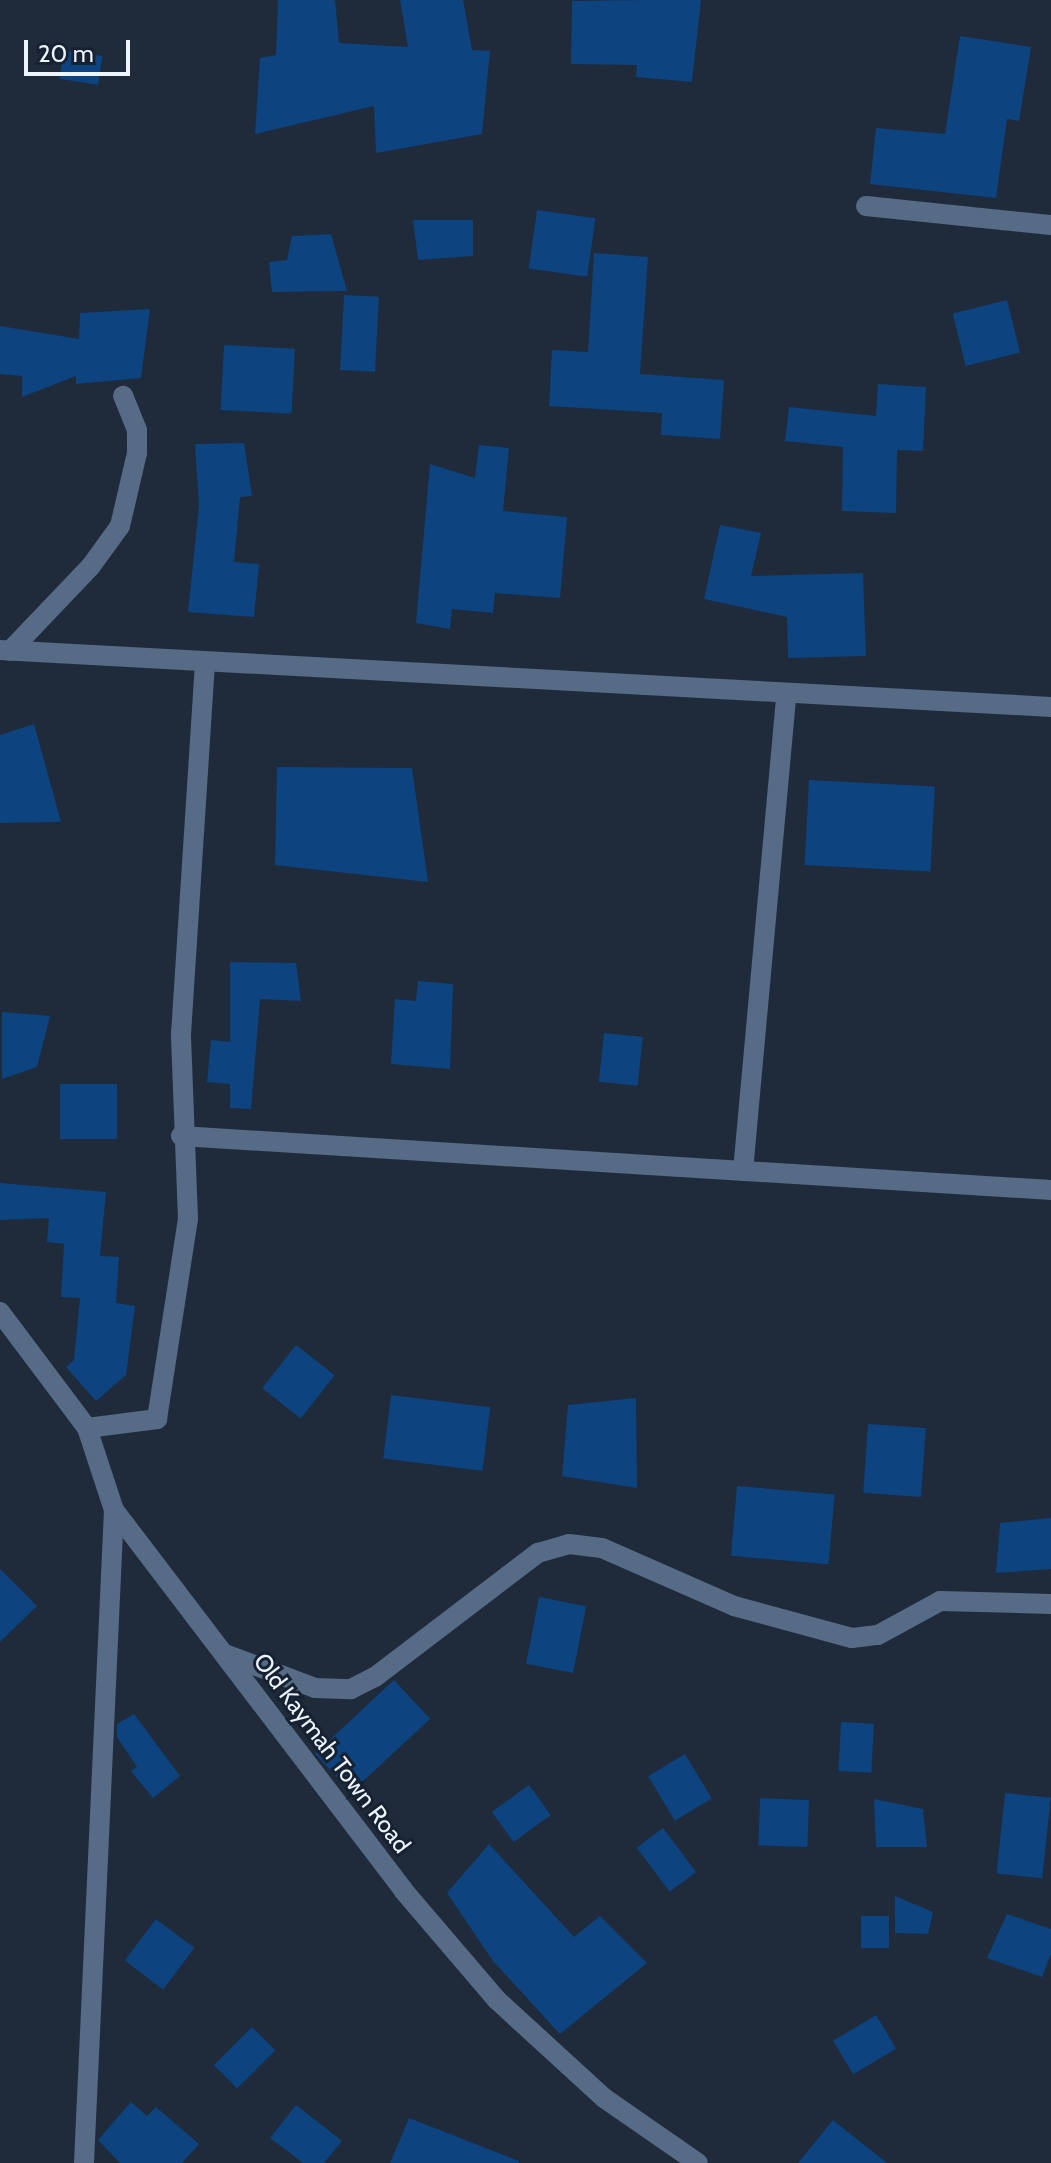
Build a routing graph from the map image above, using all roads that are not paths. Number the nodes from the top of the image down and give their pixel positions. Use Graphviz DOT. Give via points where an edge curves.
graph roads {
  1 [pos="866,206"];
  2 [pos="1051,225"];
  3 [pos="123,396"];
  4 [pos="5,651"];
  5 [pos="205,663"];
  6 [pos="786,694"];
  7 [pos="1051,707"];
  8 [pos="181,1136"];
  9 [pos="743,1171"];
  10 [pos="1051,1190"];
  11 [pos="0,1312"];
  12 [pos="87,1428"];
  13 [pos="114,1510"];
  14 [pos="1051,1604"];
  15 [pos="225,1654"];
  16 [pos="84,2163"];
  17 [pos="698,2163"];
  1 -- 2 [label="street"];
  3 -- 4 [label="street" via="137,430 137,453 120,526 91,566"];
  4 -- 5 [label="street"];
  5 -- 6 [label="street"];
  5 -- 8 [label="street" via="181,1034"];
  6 -- 7 [label="street"];
  6 -- 9 [label="street"];
  8 -- 9 [label="street"];
  8 -- 12 [label="street" via="188,1219 157,1419"];
  9 -- 10 [label="street"];
  11 -- 12 [label="street, Old Kaymah Town Road"];
  12 -- 13 [label="street, Old Kaymah Town Road"];
  13 -- 15 [label="street, Old Kaymah Town Road"];
  13 -- 16 [label="street"];
  14 -- 15 [label="street" via="940,1601 878,1635 852,1638 734,1606 602,1548 569,1544 538,1553 375,1677 351,1689 315,1688"];
  15 -- 17 [label="street, Old Kaymah Town Road" via="403,1890 497,2000 604,2098"];
}
